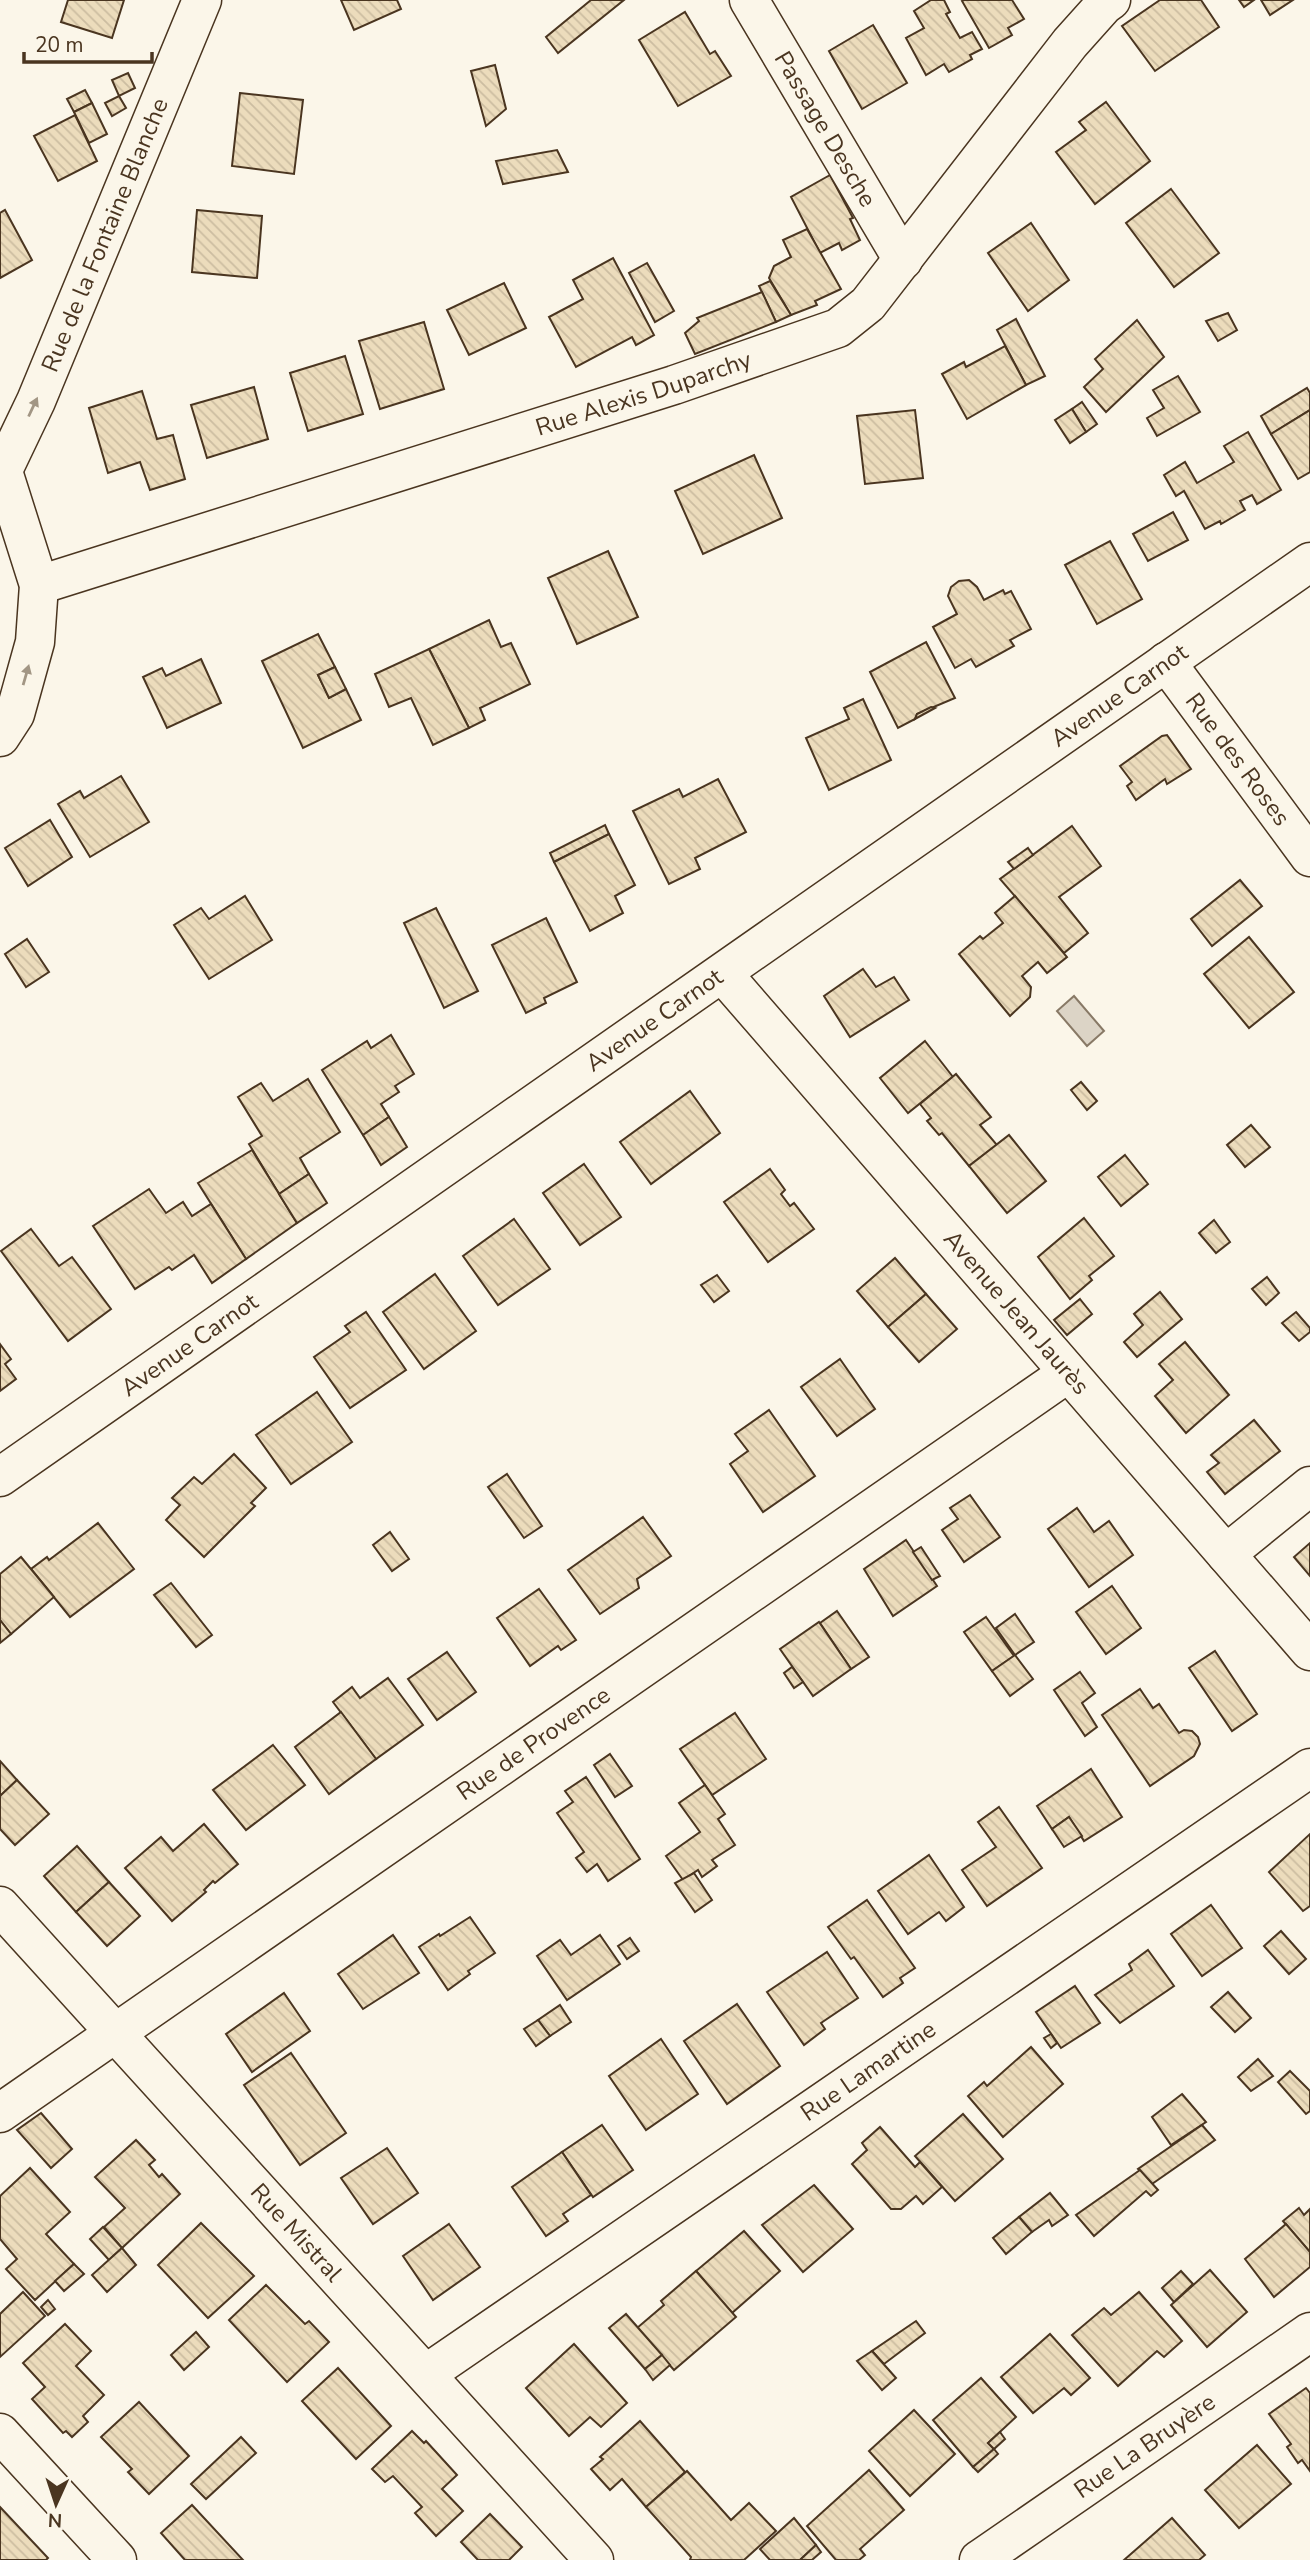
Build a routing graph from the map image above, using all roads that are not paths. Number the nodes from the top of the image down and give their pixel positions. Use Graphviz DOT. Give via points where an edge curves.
graph roads {
  1 [pos="202,0"];
  2 [pos="750,0"];
  3 [pos="1111,0"];
  4 [pos="902,260"];
  5 [pos="2,465"];
  6 [pos="1310,562"];
  7 [pos="39,584"];
  8 [pos="1166,662"];
  9 [pos="0,737"];
  10 [pos="1310,857"];
  11 [pos="723,974"];
  12 [pos="1068,1373"];
  13 [pos="0,1477"];
  14 [pos="1310,1486"];
  15 [pos="1226,1554"];
  16 [pos="1310,1651"];
  17 [pos="1310,1768"];
  18 [pos="0,1906"];
  19 [pos="114,2033"];
  20 [pos="0,2113"];
  21 [pos="1310,2332"];
  22 [pos="426,2374"];
  23 [pos="0,2433"];
  24 [pos="117,2560"];
  25 [pos="594,2560"];
  26 [pos="979,2560"];
  5 -- 1 [label="street, Rue de la Fontaine Blanche, one-way" via="36,401"];
  2 -- 4 [label="street, Passage Desche"];
  3 -- 4 [label="street, Rue Alexis Duparchy" via="1070,43"];
  4 -- 7 [label="street, Rue Alexis Duparchy" via="869,304 838,328 674,385"];
  5 -- 7 [label="street"];
  6 -- 8 [label="street, Avenue Carnot"];
  9 -- 7 [label="street, one-way" via="15,714 35,642"];
  8 -- 10 [label="street, Rue des Roses"];
  8 -- 11 [label="street, Avenue Carnot"];
  11 -- 12 [label="street, Avenue Jean Jaurès"];
  11 -- 13 [label="street, Avenue Carnot"];
  12 -- 15 [label="street, Avenue Jean Jaurès"];
  12 -- 19 [label="street, Rue de Provence"];
  14 -- 15 [label="street"];
  15 -- 16 [label="street, Avenue Jean Jaurès"];
  17 -- 22 [label="street, Rue Lamartine"];
  18 -- 19 [label="street, Rue Mistral"];
  19 -- 20 [label="street, Rue de Provence"];
  19 -- 22 [label="street, Rue Mistral"];
  21 -- 26 [label="street, Rue La Bruyère"];
  22 -- 25 [label="street, Rue Mistral"];
  23 -- 24 [label="street"];
}
